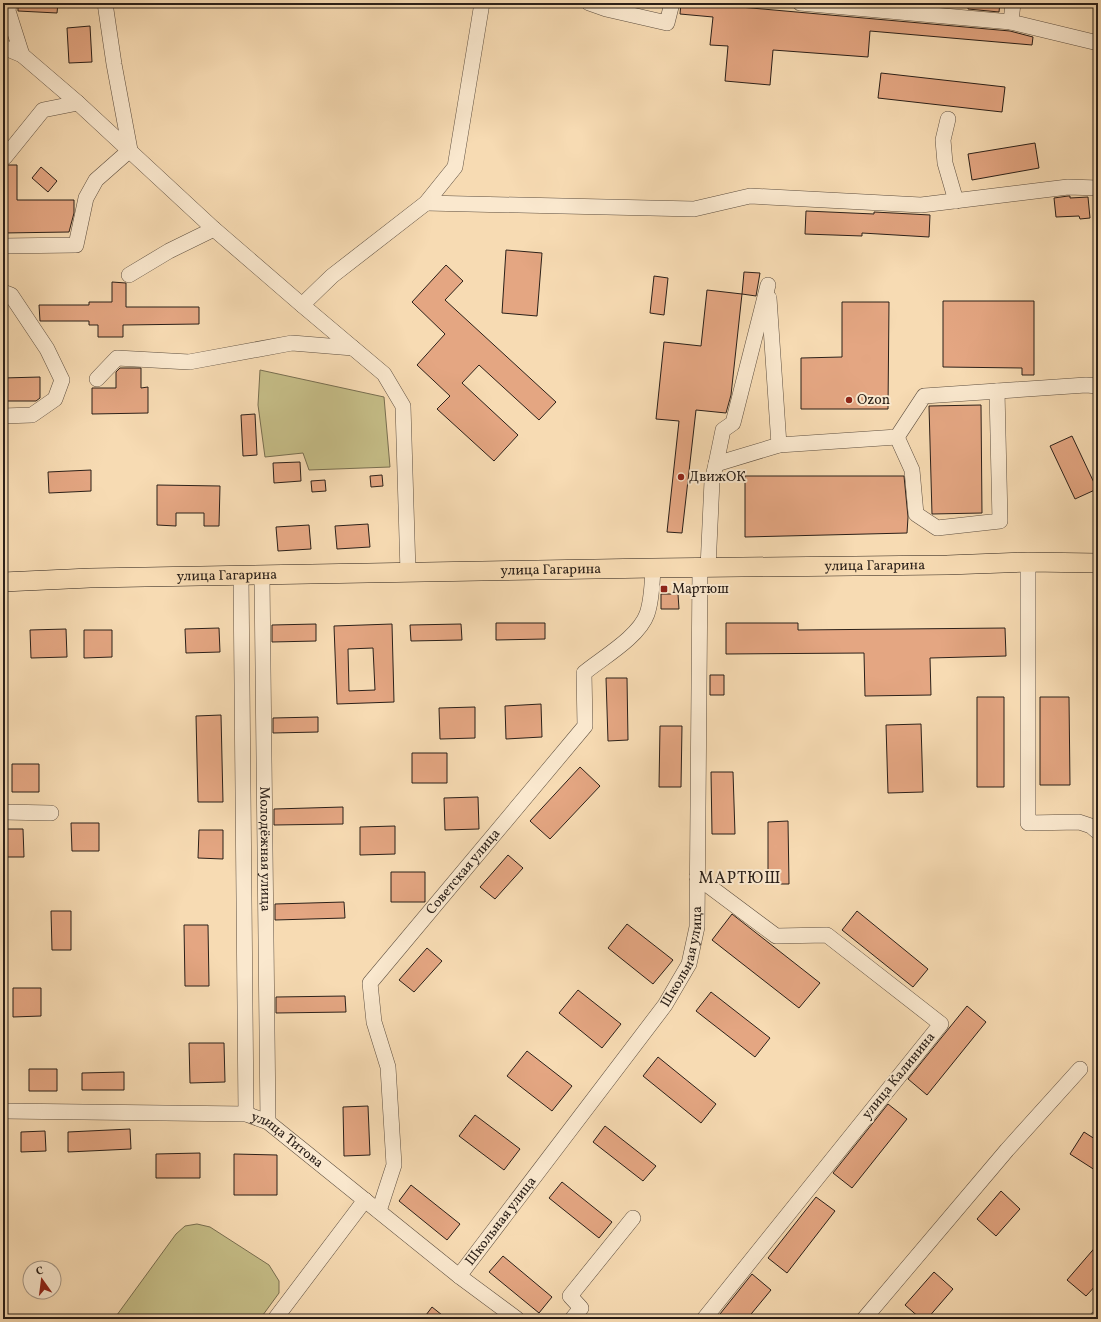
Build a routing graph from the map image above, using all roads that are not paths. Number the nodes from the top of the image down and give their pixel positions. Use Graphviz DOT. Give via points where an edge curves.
graph roads {
  1 [pos="10,3"];
  2 [pos="105,3"];
  3 [pos="482,3"];
  4 [pos="588,3"];
  5 [pos="672,3"];
  6 [pos="800,3"];
  7 [pos="1013,3"];
  8 [pos="1011,22"];
  9 [pos="1098,43"];
  10 [pos="3,47"];
  11 [pos="22,55"];
  12 [pos="78,103"];
  13 [pos="948,119"];
  14 [pos="130,150"];
  15 [pos="5,157"];
  16 [pos="1098,188"];
  17 [pos="956,201"];
  18 [pos="426,203"];
  19 [pos="214,229"];
  20 [pos="3,246"];
  21 [pos="129,275"];
  22 [pos="3,292"];
  23 [pos="302,305"];
  24 [pos="353,348"];
  25 [pos="97,379"];
  26 [pos="1098,386"];
  27 [pos="997,391"];
  28 [pos="3,416"];
  29 [pos="897,437"];
  30 [pos="779,445"];
  31 [pos="716,464"];
  32 [pos="1028,562"];
  33 [pos="1098,564"];
  34 [pos="653,568"];
  35 [pos="704,568"];
  36 [pos="408,572"];
  37 [pos="241,576"];
  38 [pos="262,576"];
  39 [pos="3,582"];
  40 [pos="3,812"];
  41 [pos="50,813"];
  42 [pos="1098,832"];
  43 [pos="697,877"];
  44 [pos="1080,1069"];
  45 [pos="3,1111"];
  46 [pos="246,1114"];
  47 [pos="268,1122"];
  48 [pos="365,1200"];
  49 [pos="379,1211"];
  50 [pos="633,1218"];
  51 [pos="459,1276"];
  52 [pos="275,1319"];
  53 [pos="517,1319"];
  54 [pos="572,1319"];
  55 [pos="704,1319"];
  56 [pos="864,1319"];
  1 -- 11 [label="street" via="8,12"];
  2 -- 14 [label="street"];
  3 -- 18 [label="street" via="455,167"];
  4 -- 5 [label="street" via="667,22"];
  6 -- 8 [label="street"];
  7 -- 8 [label="street"];
  8 -- 9 [label="street"];
  10 -- 11 [label="street"];
  11 -- 12 [label="street"];
  12 -- 14 [label="street"];
  12 -- 15 [label="street" via="43,110"];
  13 -- 17 [label="street" via="943,140 944,156"];
  14 -- 19 [label="street"];
  14 -- 20 [label="street" via="96,180 86,198 76,245"];
  16 -- 17 [label="street" via="1068,187"];
  17 -- 18 [label="street" via="921,205 750,196 694,209"];
  18 -- 23 [label="street" via="332,276"];
  19 -- 21 [label="street" via="169,251"];
  19 -- 23 [label="street"];
  22 -- 28 [label="street" via="11,295 47,349 62,380 55,399 32,415"];
  23 -- 24 [label="street"];
  24 -- 25 [label="street" via="292,343 189,362 117,358"];
  24 -- 36 [label="street" via="384,374 403,406"];
  26 -- 27 [label="street"];
  27 -- 29 [label="street" via="924,396"];
  27 -- 29 [label="street" via="1000,521 937,528 916,514 912,470"];
  29 -- 30 [label="street"];
  30 -- 31 [label="street"];
  30 -- 31 [label="street, Школьная улица" via="768,285 733,423 723,430"];
  31 -- 35 [label="street, Школьная улица" via="712,481"];
  32 -- 33 [label="main road, улица Гагарина"];
  32 -- 35 [label="main road, улица Гагарина"];
  32 -- 42 [label="street" via="1028,823 1079,822 1091,826"];
  34 -- 35 [label="main road, улица Гагарина"];
  34 -- 36 [label="main road, улица Гагарина"];
  34 -- 49 [label="street, Советская улица" via="647,616 637,632 584,673 585,726 370,984 374,1022 388,1067 394,1165"];
  35 -- 43 [label="street, Школьная улица"];
  36 -- 38 [label="main road, улица Гагарина"];
  37 -- 38 [label="main road, улица Гагарина"];
  37 -- 39 [label="main road, улица Гагарина"];
  37 -- 46 [label="street, Молодёжная улица"];
  38 -- 47 [label="street, Молодёжная улица"];
  40 -- 41 [label="street"];
  43 -- 51 [label="street, Школьная улица" via="697,927 689,964 665,1006"];
  43 -- 55 [label="street, улица Калинина" via="776,936 826,935 941,1024"];
  44 -- 56 [label="street" via="1007,1150"];
  45 -- 46 [label="street, улица Титова"];
  46 -- 47 [label="street, улица Титова"];
  47 -- 48 [label="street, улица Титова"];
  48 -- 49 [label="street, улица Титова"];
  48 -- 52 [label="street"];
  49 -- 51 [label="street, улица Титова"];
  50 -- 54 [label="street" via="570,1296 581,1308"];
  51 -- 53 [label="street, улица Титова"];
}
